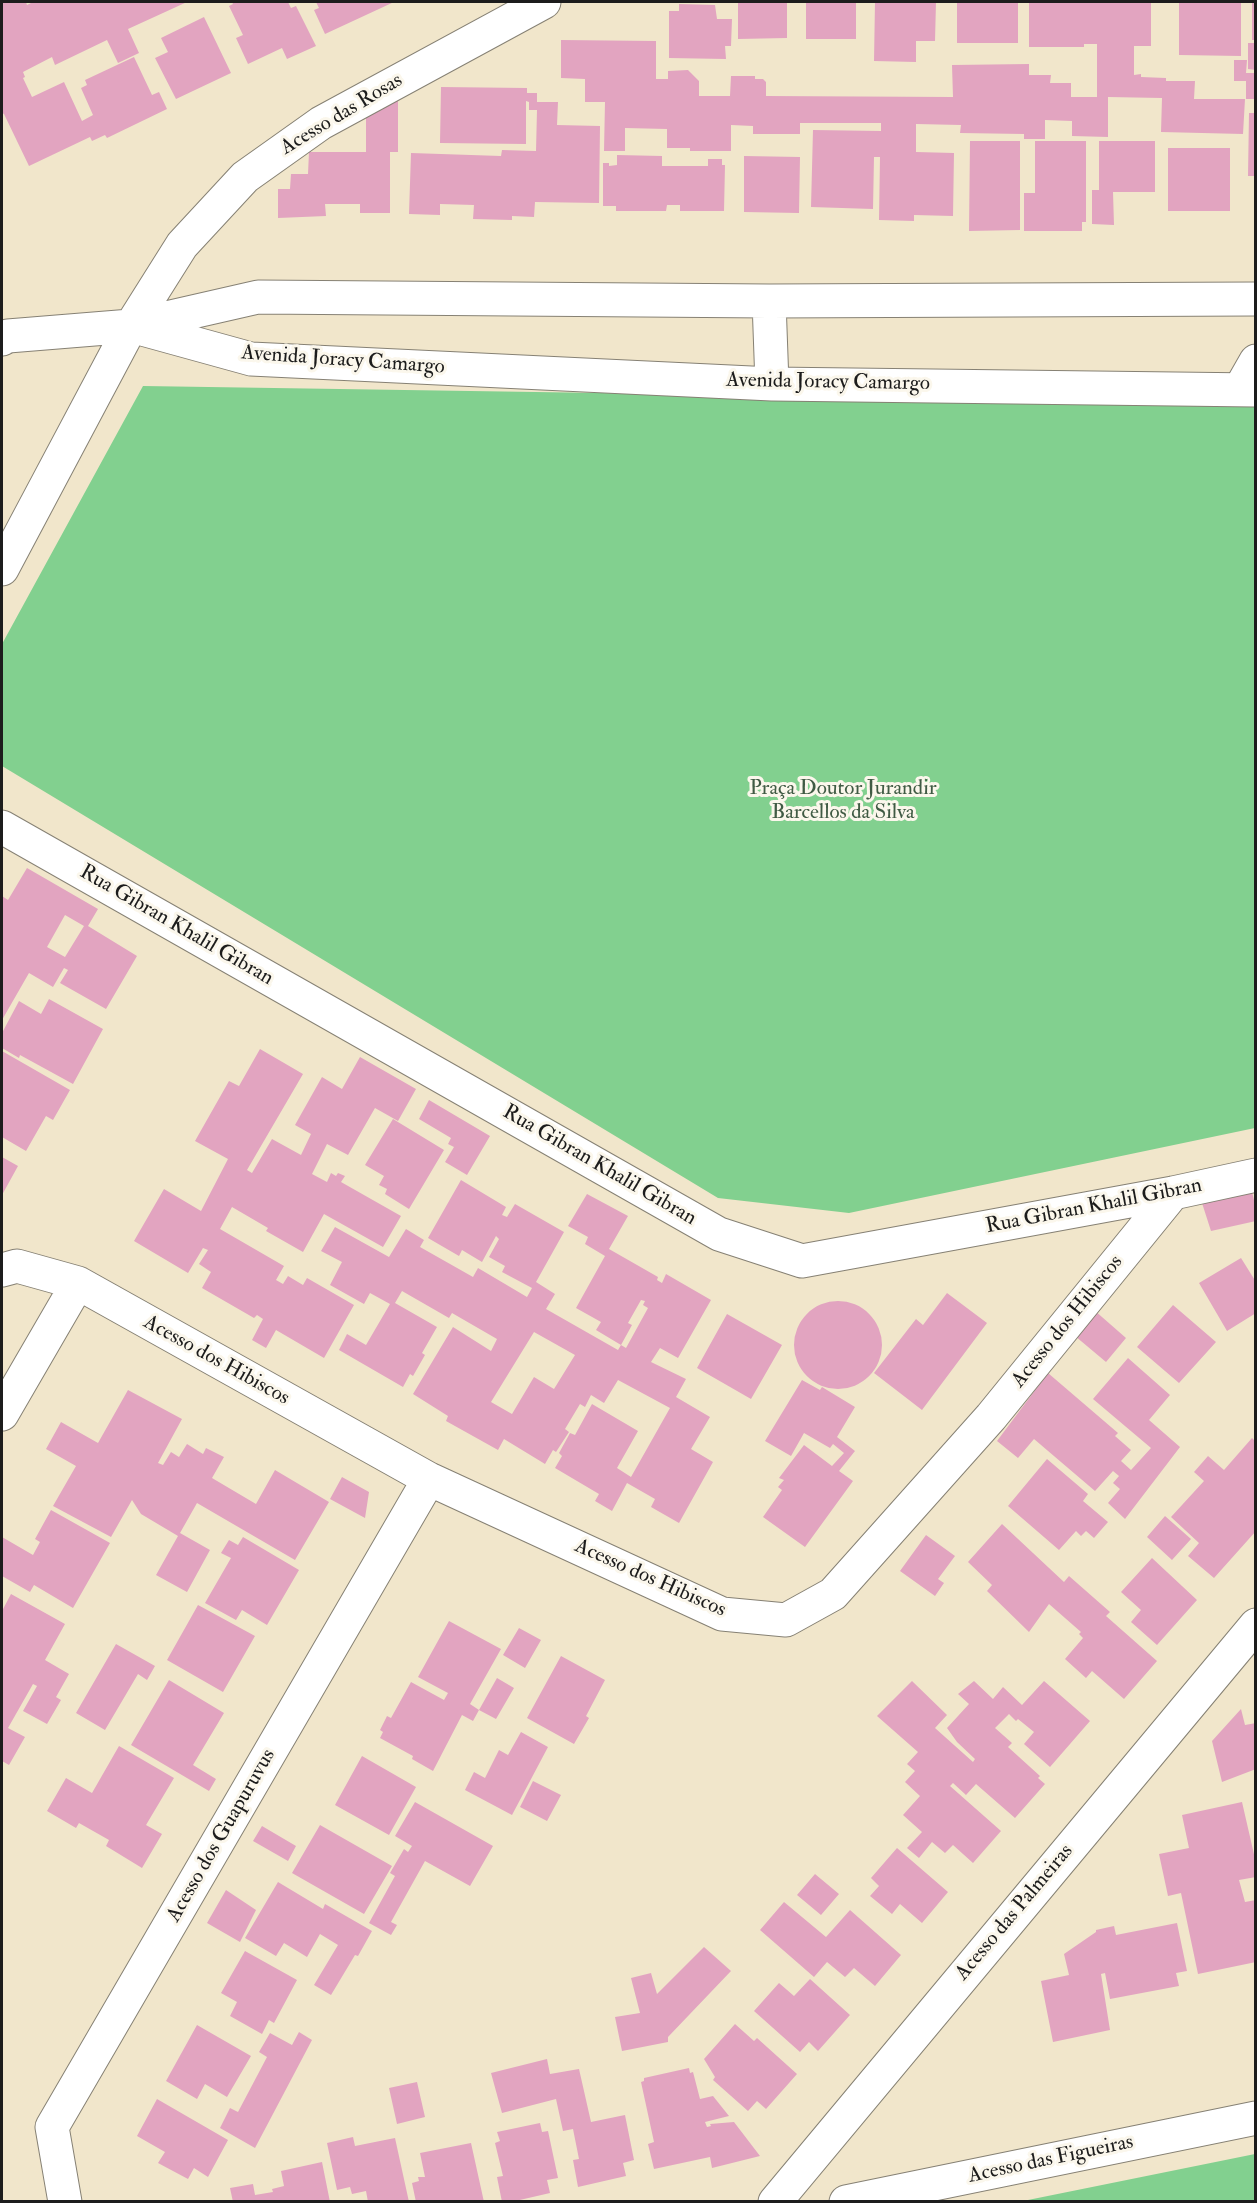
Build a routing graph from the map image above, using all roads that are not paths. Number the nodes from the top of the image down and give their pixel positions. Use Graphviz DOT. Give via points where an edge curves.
graph roads {
  1 [pos="544,2"];
  2 [pos="1256,299"];
  3 [pos="769,301"];
  4 [pos="130,326"];
  5 [pos="4,334"];
  6 [pos="1256,361"];
  7 [pos="772,384"];
  8 [pos="1248,390"];
  9 [pos="2,569"];
  10 [pos="2,826"];
  11 [pos="1256,1175"];
  12 [pos="1173,1193"];
  13 [pos="2,1270"];
  14 [pos="78,1283"];
  15 [pos="2,1414"];
  16 [pos="429,1479"];
  17 [pos="1256,1625"];
  18 [pos="1256,2118"];
  19 [pos="65,2202"];
  20 [pos="776,2202"];
  21 [pos="846,2202"];
  1 -- 4 [label="street, Acesso das Rosas" via="321,123 245,177 182,245"];
  2 -- 3 [label="street"];
  3 -- 4 [label="street" via="258,297"];
  3 -- 7 [label="street"];
  4 -- 5 [label="street"];
  4 -- 7 [label="street, Avenida Joracy Camargo" via="251,359"];
  4 -- 9 [label="street, Acesso das Rosas"];
  6 -- 8 [label="street"];
  7 -- 8 [label="street, Avenida Joracy Camargo"];
  10 -- 12 [label="street, Rua Gibran Khalil Gibran" via="719,1234 802,1261"];
  11 -- 12 [label="street, Rua Gibran Khalil Gibran"];
  12 -- 16 [label="street, Acesso dos Hibiscos" via="991,1418 833,1594 786,1620 722,1614"];
  13 -- 14 [label="street, Acesso dos Hibiscos" via="17,1266"];
  14 -- 15 [label="street"];
  14 -- 16 [label="street, Acesso dos Hibiscos"];
  16 -- 19 [label="street, Acesso dos Guapuruvus" via="52,2127"];
  17 -- 20 [label="street, Acesso das Palmeiras"];
  18 -- 21 [label="street, Acesso das Figueiras"];
}
